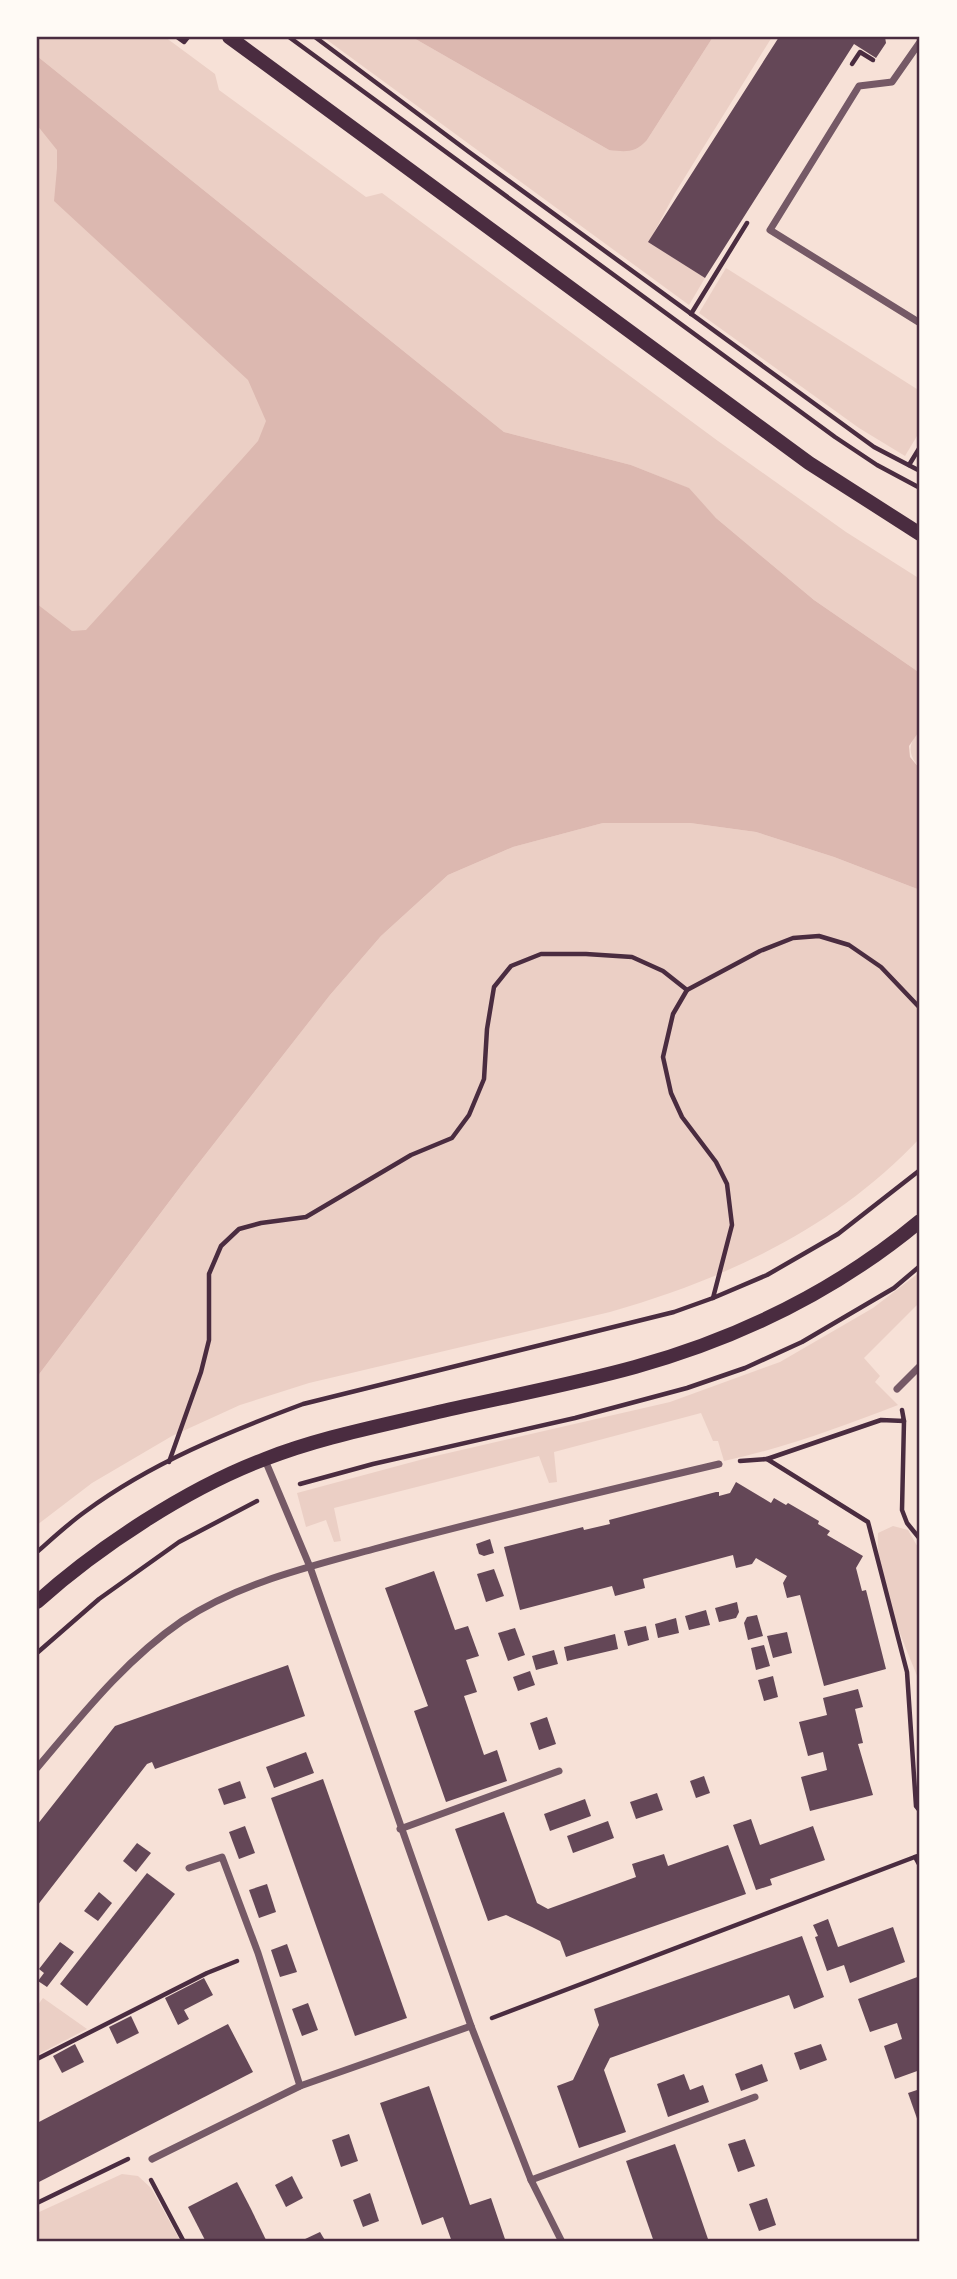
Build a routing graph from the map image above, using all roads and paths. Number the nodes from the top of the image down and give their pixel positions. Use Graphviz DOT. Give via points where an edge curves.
graph roads {
  1 [pos="177,37"];
  2 [pos="188,37"];
  3 [pos="229,37"];
  4 [pos="289,37"];
  5 [pos="315,37"];
  6 [pos="920,42"];
  7 [pos="920,323"];
  8 [pos="920,447"];
  9 [pos="909,465"];
  10 [pos="920,471"];
  11 [pos="920,488"];
  12 [pos="920,534"];
  13 [pos="687,990"];
  14 [pos="920,1007"];
  15 [pos="920,1170"];
  16 [pos="920,1221"];
  17 [pos="920,1266"];
  18 [pos="712,1298"];
  19 [pos="920,1366"];
  20 [pos="897,1389"];
  21 [pos="904,1421"];
  22 [pos="264,1459"];
  23 [pos="169,1462"];
  24 [pos="719,1464"];
  25 [pos="277,1490"];
  26 [pos="920,1539"];
  27 [pos="37,1552"];
  28 [pos="310,1567"];
  29 [pos="37,1602"];
  30 [pos="37,1653"];
  31 [pos="37,1768"];
  32 [pos="559,1772"];
  33 [pos="920,1811"];
  34 [pos="400,1829"];
  35 [pos="918,1856"];
  36 [pos="920,1866"];
  37 [pos="189,1868"];
  38 [pos="257,1953"];
  39 [pos="471,2026"];
  40 [pos="37,2059"];
  41 [pos="300,2086"];
  42 [pos="755,2096"];
  43 [pos="137,2154"];
  44 [pos="152,2159"];
  45 [pos="531,2180"];
  46 [pos="37,2203"];
  47 [pos="184,2242"];
  48 [pos="562,2242"];
  1 -- 2 [label="path" via="184,42"];
  3 -- 12 [label="main road" via="809,463"];
  4 -- 11 [label="path" via="835,437"];
  5 -- 9 [label="path" via="874,447"];
  6 -- 7 [label="street" via="892,82 859,86 770,230"];
  8 -- 9 [label="path"];
  9 -- 10 [label="path"];
  13 -- 14 [label="path" via="760,951 793,938 819,936 849,946 881,968"];
  13 -- 18 [label="path" via="673,1014 663,1057 682,1117 716,1162 729,1193 732,1225"];
  13 -- 23 [label="path" via="663,971 632,957 541,954 511,966 494,987 484,1079 469,1115 452,1138 411,1155 306,1217 239,1229 221,1246 209,1273 209,1340"];
  15 -- 18 [label="path" via="838,1234 767,1275"];
  16 -- 22 [label="main road" via="833,1284 778,1315 695,1348 633,1368 330,1437"];
  17 -- 25 [label="path" via="883,1295 802,1342 745,1368 575,1418"];
  18 -- 23 [label="path" via="674,1312 303,1404"];
  19 -- 20 [label="street"];
  20 -- 21 [label="path"];
  21 -- 26 [label="path" via="902,1510"];
  21 -- 33 [label="path" via="881,1420 767,1459 868,1522 907,1672 916,1806"];
  22 -- 25 [label="street"];
  22 -- 29 [label="main road" via="210,1483 143,1524 71,1572"];
  23 -- 27 [label="path" via="87,1510"];
  24 -- 28 [label="street" via="457,1526"];
  25 -- 28 [label="street"];
  25 -- 30 [label="path" via="179,1542 99,1599"];
  28 -- 31 [label="street" via="246,1587 182,1621 116,1676"];
  28 -- 34 [label="street"];
  32 -- 34 [label="street"];
  34 -- 39 [label="street"];
  35 -- 36 [label="path"];
  35 -- 39 [label="path"];
  37 -- 38 [label="street" via="222,1857"];
  38 -- 40 [label="path" via="207,1973"];
  38 -- 41 [label="street"];
  39 -- 41 [label="street"];
  39 -- 45 [label="street"];
  41 -- 44 [label="street"];
  42 -- 45 [label="street"];
  43 -- 44 [label="path"];
  43 -- 46 [label="path"];
  43 -- 47 [label="path"];
  45 -- 48 [label="street"];
}
